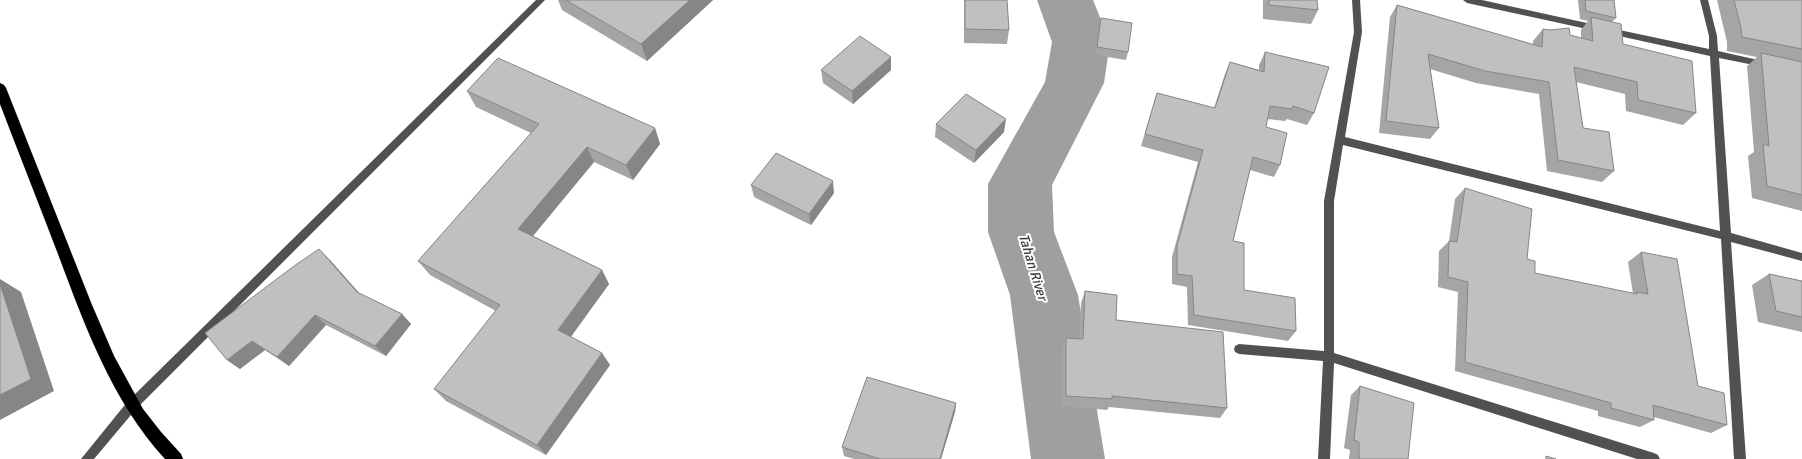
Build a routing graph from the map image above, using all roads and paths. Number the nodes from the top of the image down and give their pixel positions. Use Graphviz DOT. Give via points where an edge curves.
graph roads {
  1 [pos="541,0"];
  2 [pos="1356,0"];
  3 [pos="1467,0"];
  4 [pos="1704,0"];
  5 [pos="1714,53"];
  6 [pos="1776,66"];
  7 [pos="0,88"];
  8 [pos="1340,140"];
  9 [pos="1725,236"];
  10 [pos="1802,257"];
  11 [pos="1239,350"];
  12 [pos="1329,356"];
  13 [pos="132,404"];
  14 [pos="87,459"];
  15 [pos="176,459"];
  16 [pos="1324,459"];
  17 [pos="1654,459"];
  18 [pos="1740,459"];
  1 -- 13 [label="street"];
  2 -- 8 [label="street" via="1358,32"];
  3 -- 5 [label="street"];
  4 -- 5 [label="street"];
  5 -- 6 [label="street"];
  5 -- 9 [label="street"];
  7 -- 13 [label="highway" via="95,333"];
  8 -- 9 [label="street"];
  8 -- 12 [label="street" via="1329,201"];
  9 -- 10 [label="street"];
  9 -- 18 [label="street"];
  11 -- 12 [label="street"];
  12 -- 16 [label="street"];
  12 -- 17 [label="street"];
  13 -- 14 [label="street"];
  13 -- 15 [label="highway" via="159,443"];
}
